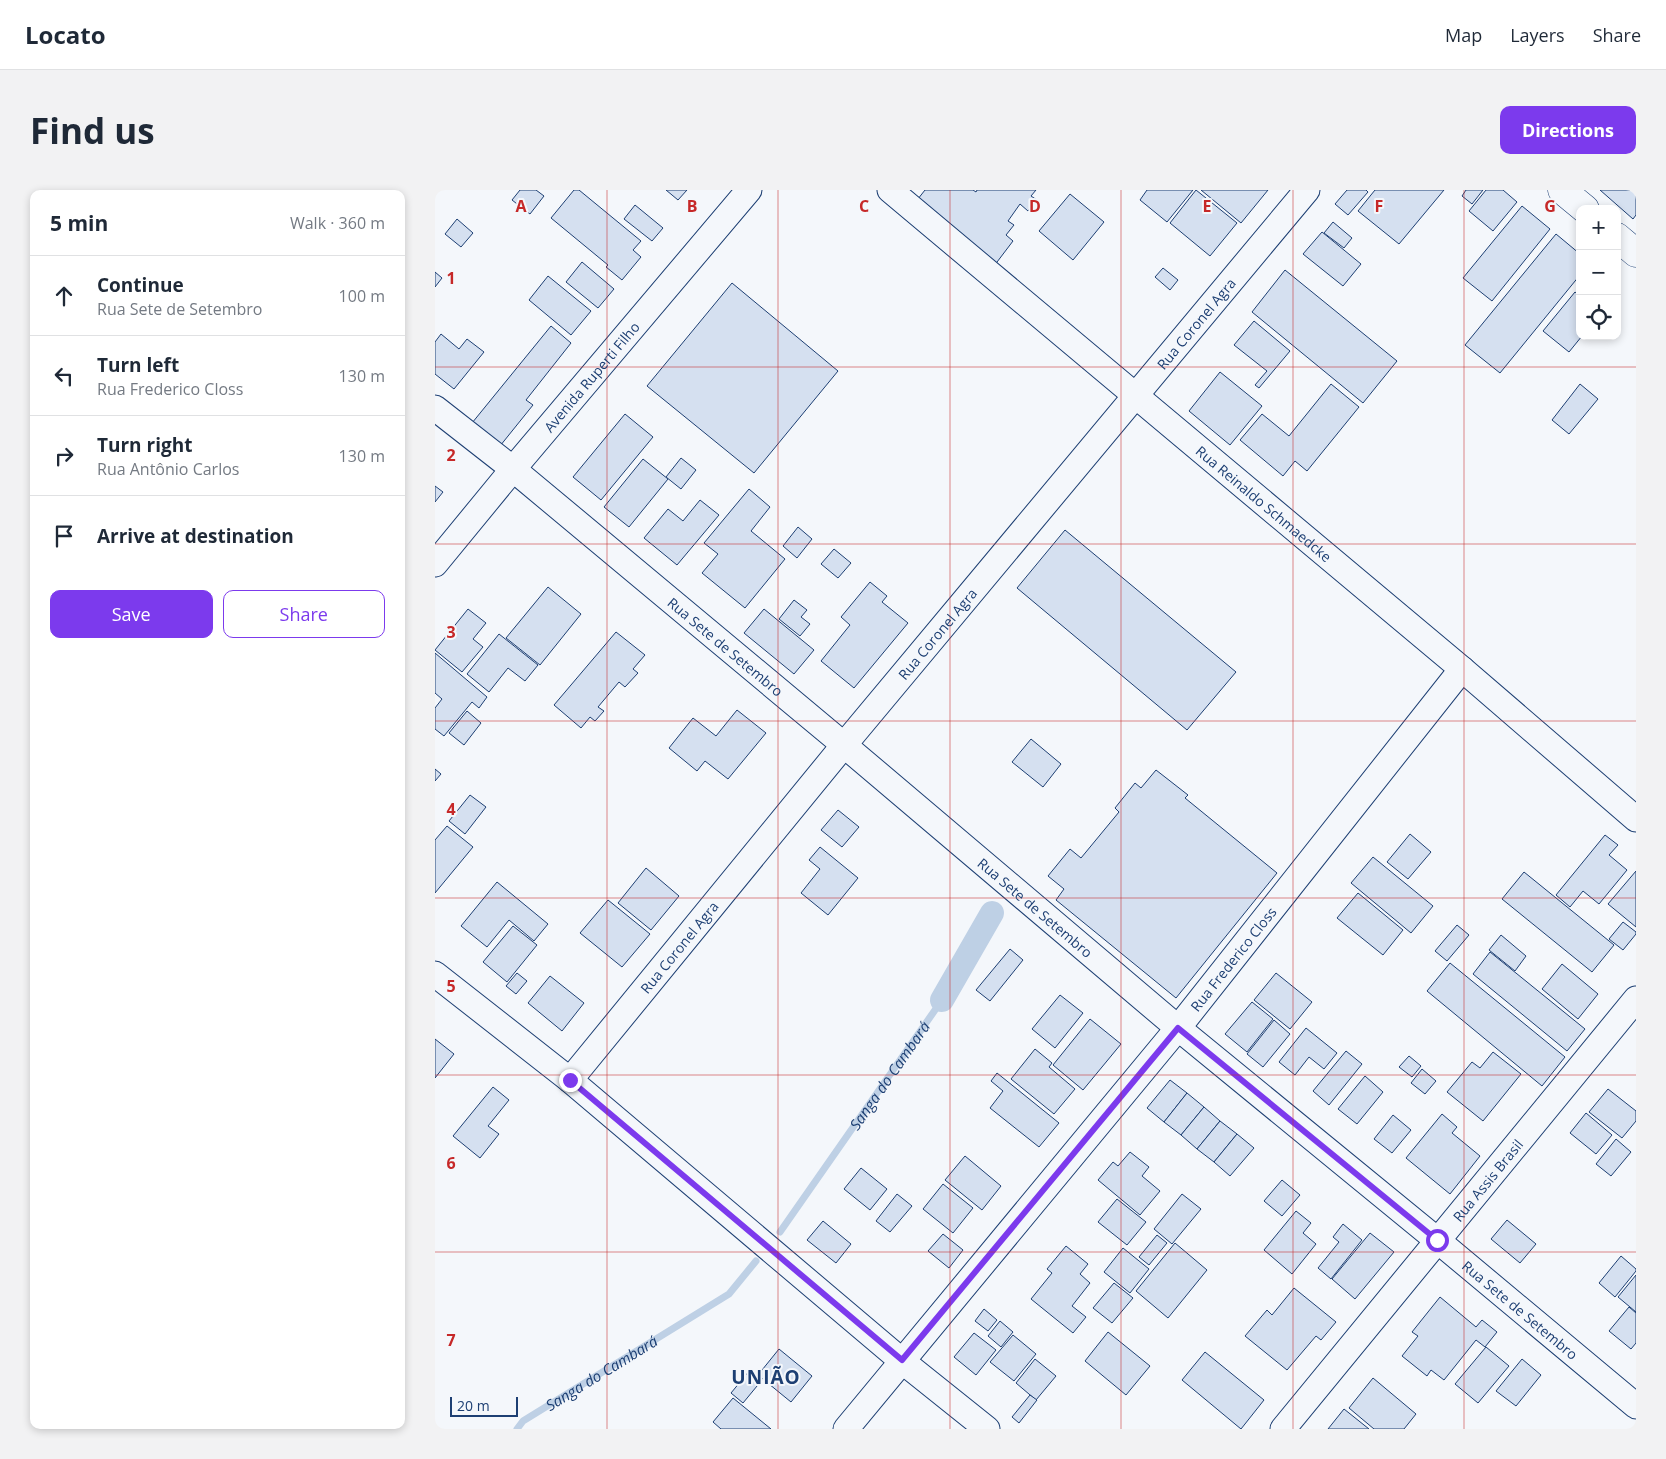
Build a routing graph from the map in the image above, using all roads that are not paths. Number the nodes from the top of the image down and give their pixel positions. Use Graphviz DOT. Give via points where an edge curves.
graph roads {
  1 [pos="749,190"];
  2 [pos="890,190"];
  3 [pos="1307,190"];
  4 [pos="1563,190"];
  5 [pos="1580,205"];
  6 [pos="1621,240"];
  7 [pos="1636,253"];
  8 [pos="1135,396"];
  9 [pos="435,408"];
  10 [pos="513,469"];
  11 [pos="435,564"];
  12 [pos="1462,669"];
  13 [pos="844,745"];
  14 [pos="1636,819"];
  15 [pos="435,974"];
  16 [pos="1636,999"];
  17 [pos="1178,1028"];
  18 [pos="570,1080"];
  19 [pos="1437,1240"];
  20 [pos="902,1360"];
  21 [pos="1636,1406"];
  22 [pos="846,1429"];
  23 [pos="987,1429"];
  24 [pos="1283,1429"];
  1 -- 10 [label="street, Avenida Ruperti Filho"];
  2 -- 8 [label="street, Rua Reinaldo Schmaedcke"];
  3 -- 8 [label="street, Rua Coronel Agra"];
  4 -- 5 [label="main road"];
  6 -- 7 [label="main road"];
  8 -- 12 [label="street, Rua Reinaldo Schmaedcke"];
  8 -- 13 [label="street, Rua Coronel Agra"];
  9 -- 10 [label="street, Rua Sete de Setembro"];
  10 -- 11 [label="street, Avenida Ruperti Filho"];
  10 -- 13 [label="street, Rua Sete de Setembro"];
  12 -- 14 [label="street, Rua Reinaldo Schmaedcke"];
  12 -- 17 [label="street, Rua Frederico Closs"];
  13 -- 17 [label="street, Rua Sete de Setembro"];
  13 -- 18 [label="street, Rua Coronel Agra"];
  15 -- 18 [label="street"];
  16 -- 19 [label="street, Rua Assis Brasil"];
  17 -- 19 [label="street, Rua Sete de Setembro"];
  17 -- 20 [label="street, Rua Frederico Closs"];
  18 -- 20 [label="street"];
  19 -- 21 [label="street, Rua Sete de Setembro"];
  19 -- 24 [label="street, Rua Assis Brasil"];
  20 -- 22 [label="street, Rua Frederico Closs"];
  20 -- 23 [label="street"];
}
